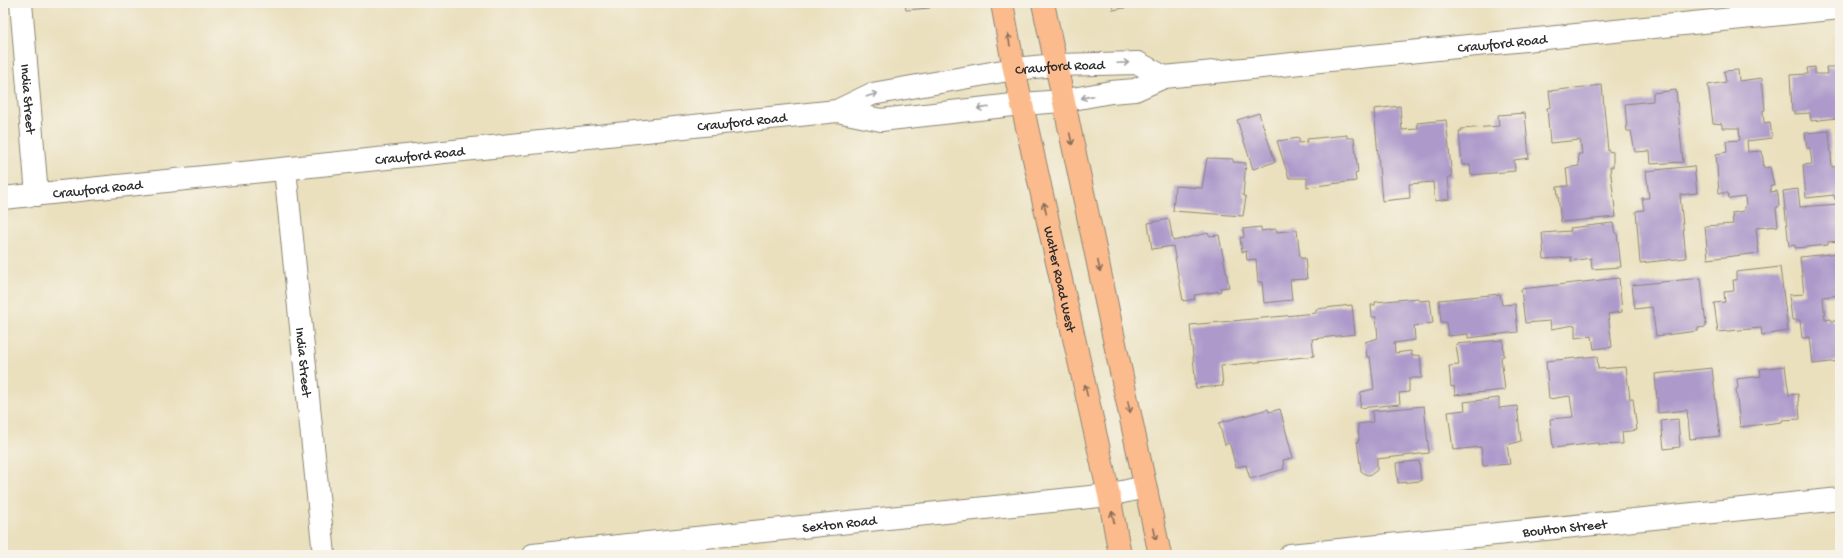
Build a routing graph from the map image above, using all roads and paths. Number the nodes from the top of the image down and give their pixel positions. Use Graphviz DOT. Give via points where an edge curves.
graph roads {
  1 [pos="20,3"];
  2 [pos="1002,3"];
  3 [pos="1043,3"];
  4 [pos="1840,8"];
  5 [pos="1056,65"];
  6 [pos="1014,69"];
  7 [pos="1164,77"];
  8 [pos="1062,101"];
  9 [pos="1022,104"];
  10 [pos="836,111"];
  11 [pos="285,169"];
  12 [pos="37,195"];
  13 [pos="3,198"];
  14 [pos="1145,487"];
  15 [pos="1109,495"];
  16 [pos="1840,499"];
  17 [pos="324,555"];
  18 [pos="533,555"];
  19 [pos="1120,555"];
  20 [pos="1160,555"];
  21 [pos="1290,555"];
  1 -- 12 [label="street, India Street"];
  6 -- 2 [label="main road, Walter Road West, one-way"];
  3 -- 5 [label="main road"];
  4 -- 7 [label="street, Crawford Road"];
  5 -- 6 [label="street, Crawford Road"];
  5 -- 7 [label="street, Crawford Road, one-way" via="1138,62"];
  5 -- 8 [label="main road"];
  6 -- 9 [label="main road, Walter Road West"];
  10 -- 6 [label="street, Crawford Road, one-way" via="872,94"];
  7 -- 8 [label="street, Crawford Road, one-way" via="1135,90"];
  8 -- 9 [label="street, Crawford Road"];
  8 -- 14 [label="main road, one-way"];
  9 -- 10 [label="street, Crawford Road, one-way" via="881,120"];
  15 -- 9 [label="main road, Walter Road West, one-way"];
  10 -- 11 [label="street, Crawford Road"];
  11 -- 12 [label="street, Crawford Road"];
  11 -- 17 [label="street, India Street"];
  12 -- 13 [label="street, Crawford Road"];
  14 -- 15 [label="street, Sexton Road"];
  14 -- 20 [label="main road, one-way"];
  15 -- 18 [label="street, Sexton Road"];
  19 -- 15 [label="main road, Walter Road West, one-way"];
  16 -- 21 [label="street, Boulton Street"];
}
